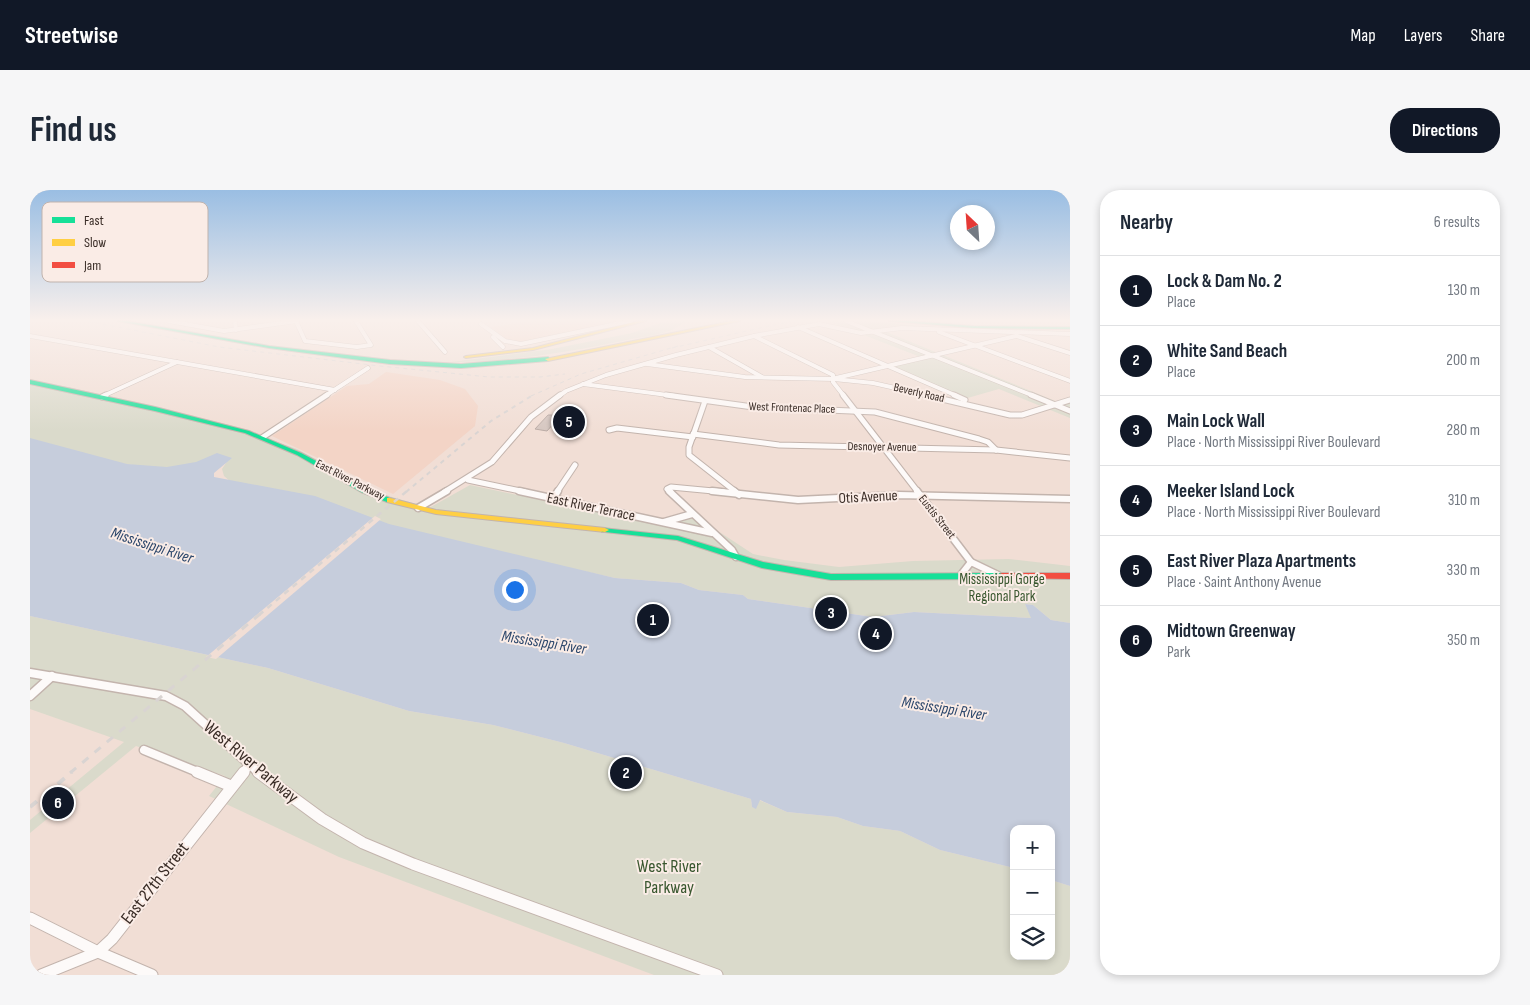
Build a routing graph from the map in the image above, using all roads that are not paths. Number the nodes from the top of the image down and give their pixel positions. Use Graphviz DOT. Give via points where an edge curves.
graph roads {
  1 [pos="152,358"];
  2 [pos="355,358"];
  3 [pos="429,358"];
  4 [pos="450,358"];
  5 [pos="554,358"];
  6 [pos="670,358"];
  7 [pos="728,358"];
  8 [pos="798,358"];
  9 [pos="867,358"];
  10 [pos="921,358"];
  11 [pos="938,358"];
  12 [pos="1006,358"];
  13 [pos="177,362"];
  14 [pos="646,364"];
  15 [pos="886,366"];
  16 [pos="368,368"];
  17 [pos="765,378"];
  18 [pos="834,379"];
  19 [pos="1070,381"];
  20 [pos="30,382"];
  21 [pos="582,384"];
  22 [pos="335,390"];
  23 [pos="102,397"];
  24 [pos="1070,400"];
  25 [pos="705,401"];
  26 [pos="1055,405"];
  27 [pos="982,408"];
  28 [pos="856,410"];
  29 [pos="1070,411"];
  30 [pos="609,430"];
  31 [pos="693,436"];
  32 [pos="263,437"];
  33 [pos="883,447"];
  34 [pos="996,450"];
  35 [pos="1070,458"];
  36 [pos="575,465"];
  37 [pos="468,480"];
  38 [pos="920,495"];
  39 [pos="739,496"];
  40 [pos="553,499"];
  41 [pos="1070,500"];
  42 [pos="418,508"];
  43 [pos="692,514"];
  44 [pos="664,522"];
  45 [pos="714,534"];
  46 [pos="736,557"];
  47 [pos="971,562"];
  48 [pos="998,575"];
  49 [pos="960,576"];
  50 [pos="1070,576"];
  51 [pos="30,673"];
  52 [pos="52,676"];
  53 [pos="30,696"];
  54 [pos="144,750"];
  55 [pos="249,765"];
  56 [pos="232,786"];
  57 [pos="30,918"];
  58 [pos="98,952"];
  59 [pos="41,975"];
  60 [pos="152,975"];
  61 [pos="717,975"];
  1 -- 13 [label="street"];
  2 -- 5 [label="main road" via="454,366"];
  3 -- 4 [label="main road"];
  6 -- 14 [label="street"];
  7 -- 17 [label="street"];
  8 -- 18 [label="street, Eustis Street" via="833,375"];
  9 -- 15 [label="street"];
  10 -- 15 [label="street"];
  11 -- 26 [label="street"];
  12 -- 19 [label="street"];
  13 -- 22 [label="street"];
  13 -- 23 [label="street"];
  14 -- 17 [label="street, Beverly Road"];
  14 -- 21 [label="street"];
  15 -- 18 [label="street"];
  15 -- 27 [label="street"];
  16 -- 22 [label="street"];
  17 -- 18 [label="street, Beverly Road"];
  18 -- 27 [label="street, Beverly Road" via="895,387"];
  18 -- 28 [label="street, Eustis Street" via="833,382"];
  20 -- 23 [label="main road, East River Parkway"];
  21 -- 25 [label="street, West Frontenac Place"];
  21 -- 37 [label="street" via="543,407 492,462"];
  22 -- 32 [label="street"];
  23 -- 32 [label="main road, East River Parkway" via="222,424"];
  24 -- 26 [label="street, Beverly Road"];
  25 -- 28 [label="street, West Frontenac Place" via="761,408"];
  25 -- 31 [label="street"];
  26 -- 27 [label="street, Beverly Road" via="1016,415"];
  26 -- 29 [label="street"];
  28 -- 33 [label="street, Eustis Street"];
  28 -- 34 [label="street, West Frontenac Place" via="979,439"];
  30 -- 31 [label="street, Desnoyer Avenue"];
  31 -- 33 [label="street, Desnoyer Avenue" via="779,445"];
  31 -- 39 [label="street" via="688,451 692,459"];
  32 -- 42 [label="main road, East River Parkway" via="364,490"];
  33 -- 34 [label="street, Desnoyer Avenue"];
  33 -- 38 [label="street, Eustis Street"];
  34 -- 35 [label="street, Desnoyer Avenue"];
  36 -- 40 [label="street"];
  37 -- 40 [label="street, East River Terrace"];
  37 -- 42 [label="street"];
  38 -- 39 [label="street, Otis Avenue" via="798,500"];
  38 -- 41 [label="street, Otis Avenue"];
  38 -- 47 [label="street, Eustis Street"];
  39 -- 43 [label="street, Otis Avenue" via="684,488 667,489"];
  40 -- 44 [label="street, East River Terrace"];
  42 -- 46 [label="main road, East River Parkway" via="678,538"];
  43 -- 44 [label="street"];
  43 -- 45 [label="street"];
  44 -- 45 [label="street, East River Terrace"];
  45 -- 46 [label="street"];
  46 -- 49 [label="main road, East River Parkway" via="781,570 831,577"];
  47 -- 48 [label="street, Eustis Street"];
  47 -- 49 [label="street"];
  48 -- 49 [label="main road, East River Parkway"];
  48 -- 50 [label="main road, East River Parkway"];
  51 -- 52 [label="street, West River Parkway"];
  52 -- 53 [label="street"];
  52 -- 55 [label="street, West River Parkway" via="172,698"];
  54 -- 56 [label="street"];
  55 -- 56 [label="street, East 27th Street"];
  55 -- 61 [label="street, West River Parkway" via="314,814 363,843"];
  56 -- 58 [label="street, East 27th Street" via="112,939"];
  57 -- 58 [label="street"];
  58 -- 59 [label="street, East 27th Street"];
  58 -- 60 [label="street"];
}
